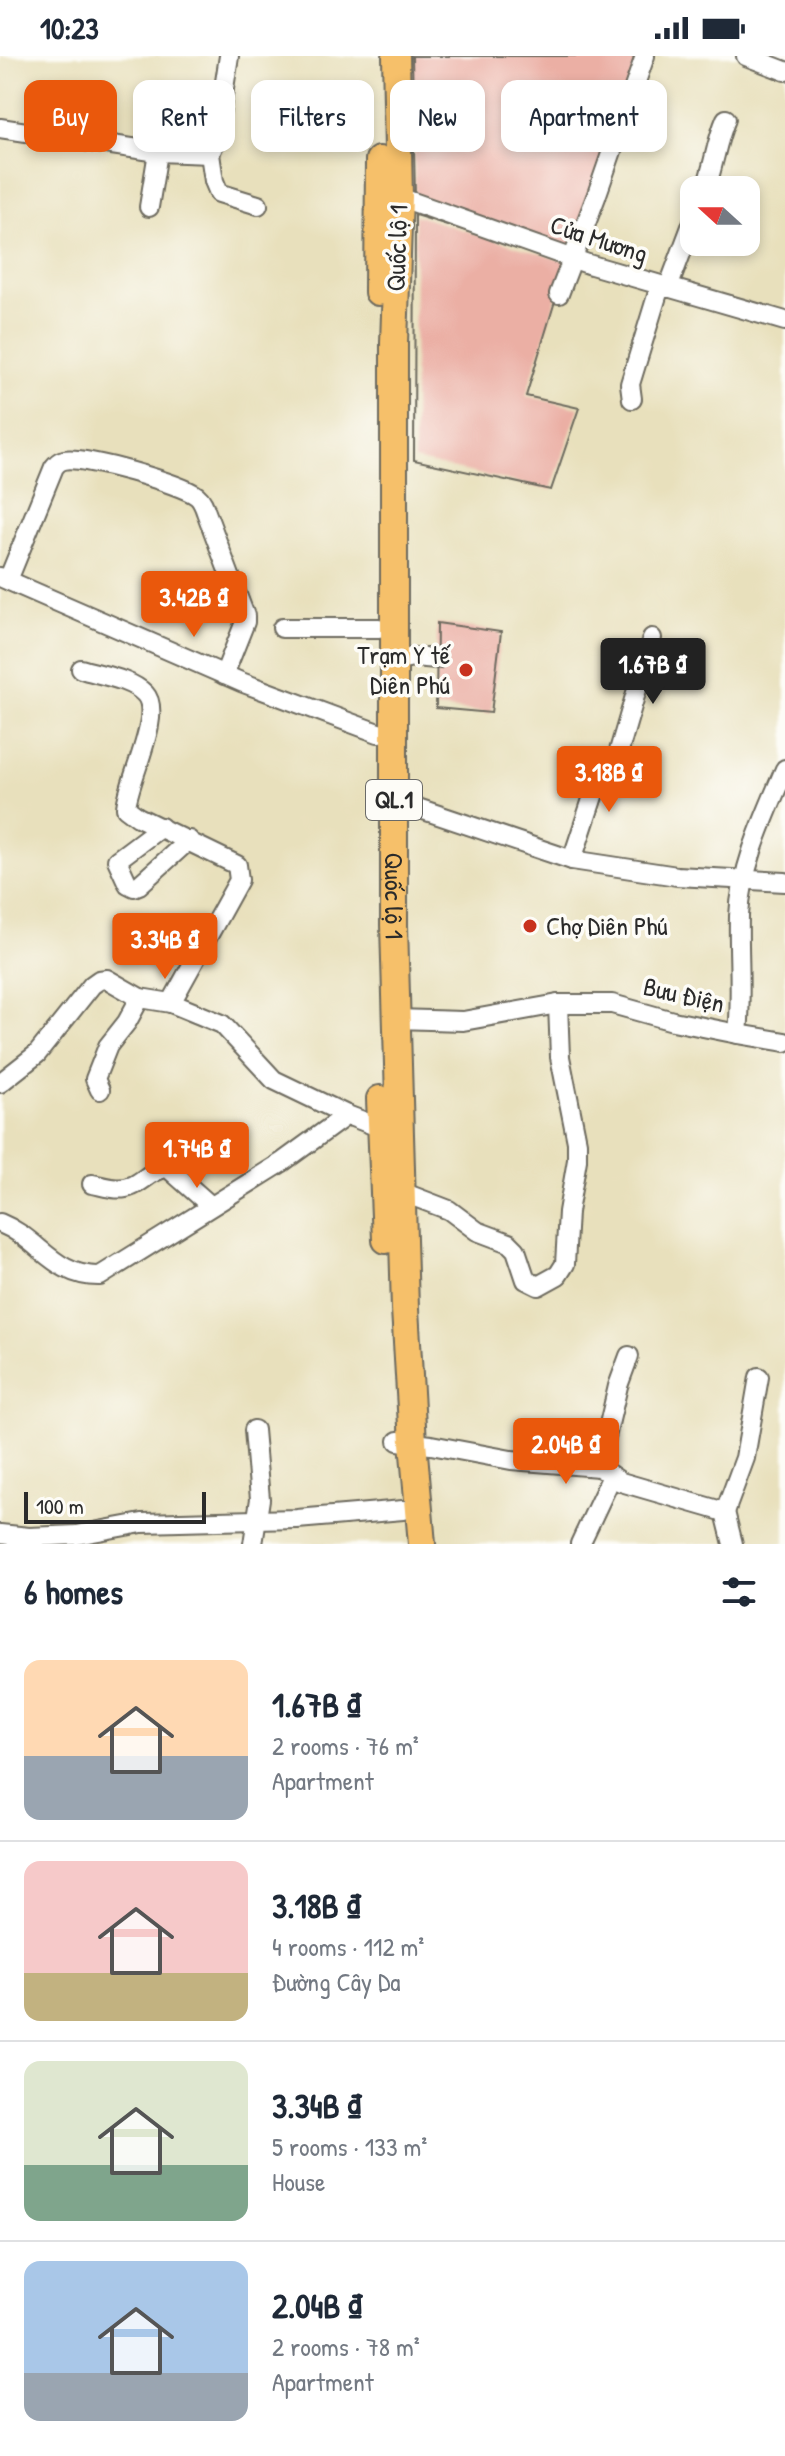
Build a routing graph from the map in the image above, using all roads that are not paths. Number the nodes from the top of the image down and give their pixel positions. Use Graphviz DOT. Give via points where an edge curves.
graph roads {
  1 [pos="229,56"];
  2 [pos="379,56"];
  3 [pos="396,56"];
  4 [pos="645,56"];
  5 [pos="746,56"];
  6 [pos="767,59"];
  7 [pos="785,71"];
  8 [pos="726,119"];
  9 [pos="0,128"];
  10 [pos="133,148"];
  11 [pos="158,152"];
  12 [pos="210,154"];
  13 [pos="710,176"];
  14 [pos="399,197"];
  15 [pos="258,205"];
  16 [pos="149,207"];
  17 [pos="680,251"];
  18 [pos="572,258"];
  19 [pos="664,287"];
  20 [pos="559,294"];
  21 [pos="785,321"];
  22 [pos="632,399"];
  23 [pos="4,579"];
  24 [pos="282,628"];
  25 [pos="379,628"];
  26 [pos="652,638"];
  27 [pos="437,659"];
  28 [pos="394,661"];
  29 [pos="81,669"];
  30 [pos="224,675"];
  31 [pos="378,733"];
  32 [pos="616,761"];
  33 [pos="643,768"];
  34 [pos="785,769"];
  35 [pos="394,800"];
  36 [pos="161,827"];
  37 [pos="189,840"];
  38 [pos="572,860"];
  39 [pos="745,879"];
  40 [pos="785,882"];
  41 [pos="140,998"];
  42 [pos="171,1003"];
  43 [pos="558,1004"];
  44 [pos="396,1019"];
  45 [pos="738,1034"];
  46 [pos="785,1042"];
  47 [pos="0,1083"];
  48 [pos="100,1090"];
  49 [pos="347,1115"];
  50 [pos="381,1128"];
  51 [pos="92,1184"];
  52 [pos="402,1192"];
  53 [pos="211,1206"];
  54 [pos="0,1223"];
  55 [pos="629,1356"];
  56 [pos="759,1377"];
  57 [pos="254,1430"];
  58 [pos="405,1442"];
  59 [pos="605,1472"];
  60 [pos="403,1510"];
  61 [pos="725,1512"];
  62 [pos="258,1520"];
  63 [pos="0,1534"];
  64 [pos="95,1538"];
  65 [pos="253,1544"];
  66 [pos="405,1544"];
  67 [pos="422,1544"];
  68 [pos="580,1544"];
  69 [pos="734,1544"];
  70 [pos="751,1544"];
  1 -- 12 [label="street"];
  2 -- 25 [label="highway, Quốc lộ 1 / QL.1"];
  3 -- 14 [label="highway, Quốc lộ 1 / QL.1"];
  4 -- 18 [label="street"];
  5 -- 6 [label="street"];
  6 -- 7 [label="street"];
  8 -- 13 [label="street"];
  9 -- 10 [label="street"];
  11 -- 12 [label="street"];
  11 -- 16 [label="street"];
  12 -- 15 [label="street" via="219,193"];
  14 -- 18 [label="street, Cửa Mương"];
  14 -- 28 [label="highway, Quốc lộ 1 / QL.1"];
  17 -- 19 [label="street"];
  18 -- 19 [label="street, Cửa Mương"];
  18 -- 20 [label="street"];
  19 -- 21 [label="street, Cửa Mương"];
  19 -- 22 [label="street" via="630,384"];
  23 -- 30 [label="street"];
  23 -- 30 [label="street" via="58,462 94,463 190,492 202,502 245,616"];
  24 -- 25 [label="street"];
  25 -- 31 [label="highway, Quốc lộ 1 / QL.1"];
  26 -- 32 [label="street"];
  27 -- 28 [label="street"];
  28 -- 35 [label="highway, Quốc lộ 1 / QL.1"];
  29 -- 36 [label="street" via="131,685 151,702 126,808"];
  30 -- 31 [label="street"];
  31 -- 50 [label="highway, Quốc lộ 1 / QL.1"];
  32 -- 33 [label="street"];
  32 -- 38 [label="street" via="599,778"];
  34 -- 39 [label="street, Bưu Điện"];
  35 -- 38 [label="street"];
  35 -- 44 [label="highway, Quốc lộ 1 / QL.1"];
  36 -- 37 [label="street"];
  36 -- 37 [label="street" via="117,860 128,884 134,887 147,879"];
  37 -- 42 [label="street" via="237,865 239,880"];
  38 -- 39 [label="street" via="677,876"];
  39 -- 40 [label="street"];
  39 -- 45 [label="street, Bưu Điện" via="739,914"];
  41 -- 42 [label="street"];
  41 -- 47 [label="street" via="99,980 37,1054"];
  41 -- 48 [label="street" via="101,1061 95,1079"];
  42 -- 49 [label="street" via="222,1024 274,1080"];
  43 -- 44 [label="street, Bưu Điện" via="463,1021"];
  43 -- 45 [label="street, Bưu Điện" via="612,1004"];
  43 -- 52 [label="street" via="560,1057 577,1153 568,1249 558,1275 538,1286 529,1282 509,1243"];
  44 -- 52 [label="highway, Quốc lộ 1 / QL.1"];
  45 -- 46 [label="street"];
  49 -- 50 [label="street"];
  49 -- 53 [label="street"];
  50 -- 58 [label="highway, Quốc lộ 1 / QL.1"];
  51 -- 53 [label="street" via="130,1187 168,1168"];
  52 -- 58 [label="highway, Quốc lộ 1 / QL.1"];
  53 -- 54 [label="street" via="100,1276 65,1269"];
  55 -- 59 [label="street" via="618,1386"];
  56 -- 61 [label="street" via="745,1458"];
  57 -- 62 [label="street"];
  58 -- 59 [label="street"];
  58 -- 60 [label="highway, Quốc lộ 1 / QL.1"];
  58 -- 67 [label="highway, Quốc lộ 1 / QL.1"];
  59 -- 61 [label="street"];
  59 -- 68 [label="street"];
  60 -- 62 [label="street"];
  60 -- 66 [label="highway, Quốc lộ 1 / QL.1"];
  61 -- 69 [label="street"];
  62 -- 64 [label="street" via="142,1523"];
  62 -- 65 [label="street"];
  63 -- 64 [label="street"];
  69 -- 70 [label="street"];
}
